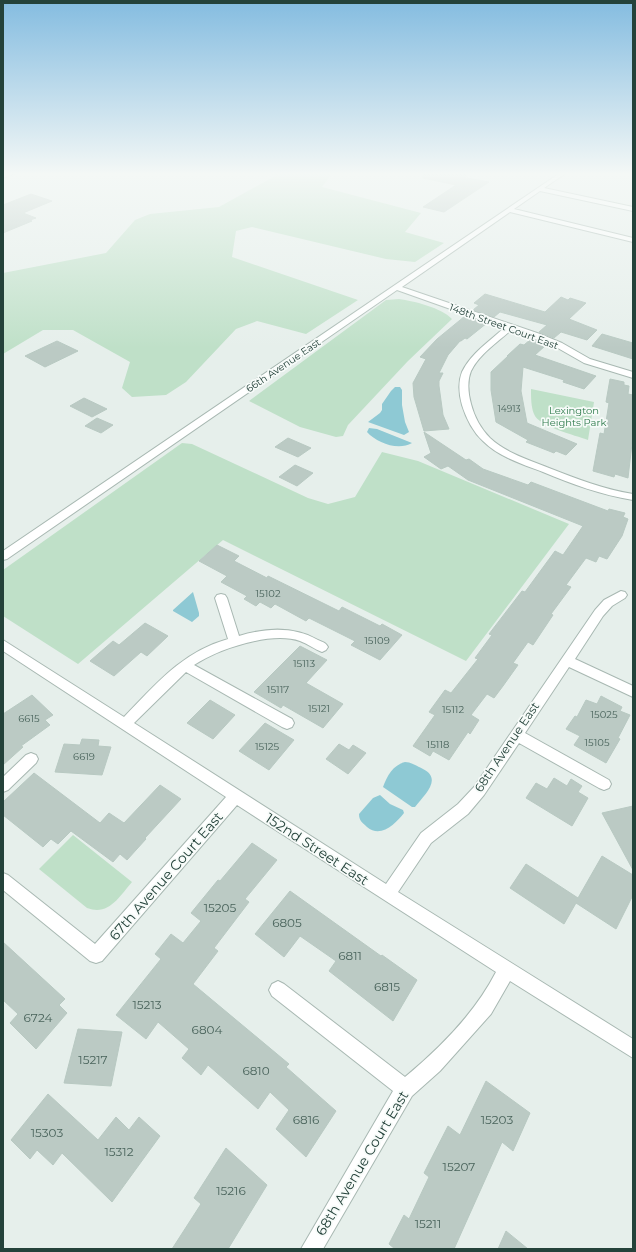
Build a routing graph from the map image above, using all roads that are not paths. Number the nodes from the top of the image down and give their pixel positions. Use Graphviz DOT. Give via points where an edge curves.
graph roads {
  1 [pos="478,231"];
  2 [pos="598,231"];
  3 [pos="633,240"];
  4 [pos="396,288"];
  5 [pos="510,327"];
  6 [pos="633,375"];
  7 [pos="633,497"];
  8 [pos="3,556"];
  9 [pos="621,596"];
  10 [pos="221,598"];
  11 [pos="234,642"];
  12 [pos="3,645"];
  13 [pos="322,647"];
  14 [pos="566,660"];
  15 [pos="185,666"];
  16 [pos="633,692"];
  17 [pos="287,723"];
  18 [pos="125,724"];
  19 [pos="516,735"];
  20 [pos="30,758"];
  21 [pos="604,784"];
  22 [pos="3,786"];
  23 [pos="236,796"];
  24 [pos="3,880"];
  25 [pos="388,894"];
  26 [pos="507,969"];
  27 [pos="278,990"];
  28 [pos="633,1049"];
  29 [pos="405,1089"];
  30 [pos="311,1249"];
  1 -- 4 [label="street, 66th Avenue East"];
  2 -- 3 [label="street"];
  4 -- 5 [label="street, 148th Street Court East"];
  4 -- 8 [label="street, 66th Avenue East"];
  5 -- 6 [label="street, 148th Street Court East" via="559,345 587,360"];
  5 -- 7 [label="street" via="479,355 467,372 464,396 478,430 498,449 514,458 573,481"];
  9 -- 14 [label="street, 68th Avenue East" via="608,603 599,613"];
  10 -- 11 [label="street"];
  11 -- 13 [label="street" via="282,634 300,636"];
  11 -- 15 [label="street" via="202,653"];
  12 -- 18 [label="street, 152nd Street East"];
  14 -- 16 [label="street"];
  14 -- 19 [label="street, 68th Avenue East"];
  15 -- 17 [label="street"];
  15 -- 18 [label="street"];
  18 -- 23 [label="street, 152nd Street East"];
  19 -- 21 [label="street"];
  19 -- 25 [label="street, 68th Avenue East" via="479,791 463,809 426,838"];
  20 -- 22 [label="street"];
  23 -- 24 [label="street, 67th Avenue Court East" via="96,955"];
  23 -- 25 [label="street, 152nd Street East"];
  25 -- 26 [label="street, 152nd Street East"];
  26 -- 28 [label="street, 152nd Street East"];
  26 -- 29 [label="street, 68th Avenue Court East" via="485,1008 434,1065"];
  27 -- 29 [label="street"];
  29 -- 30 [label="street, 68th Avenue Court East"];
}
